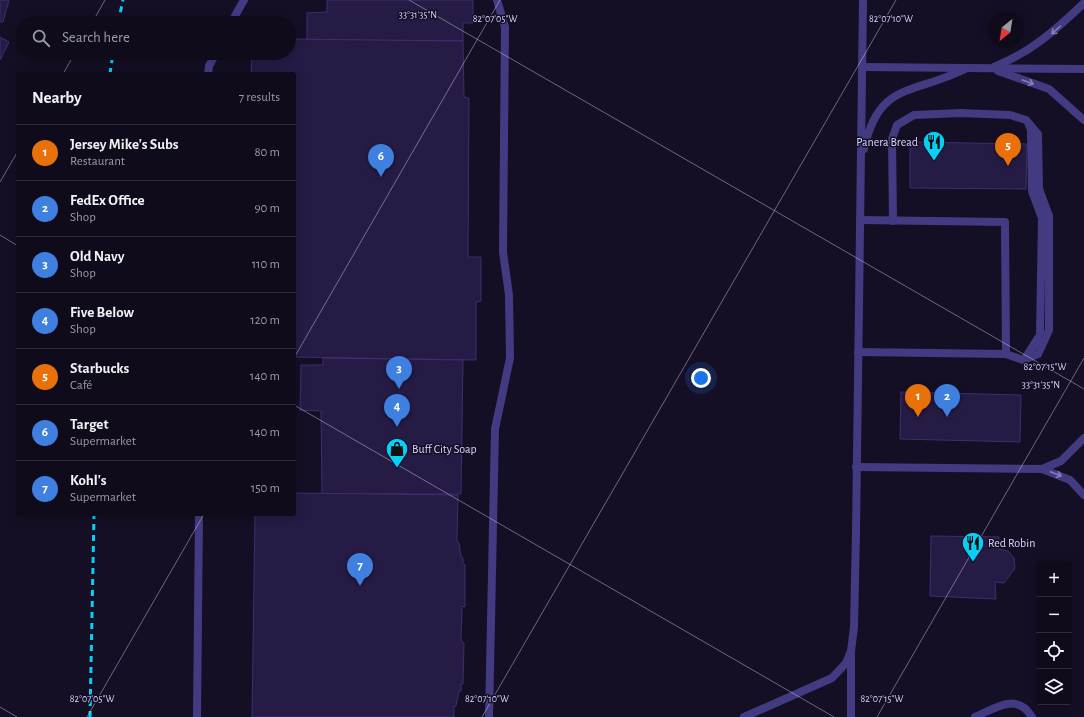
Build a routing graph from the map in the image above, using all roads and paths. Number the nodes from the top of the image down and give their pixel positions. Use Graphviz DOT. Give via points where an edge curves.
graph roads {
  1 [pos="244,0"];
  2 [pos="497,0"];
  3 [pos="863,0"];
  4 [pos="1084,3"];
  5 [pos="235,16"];
  6 [pos="212,60"];
  7 [pos="862,67"];
  8 [pos="967,68"];
  9 [pos="992,68"];
  10 [pos="1084,69"];
  11 [pos="208,72"];
  12 [pos="1084,120"];
  13 [pos="861,163"];
  14 [pos="860,220"];
  15 [pos="892,220"];
  16 [pos="858,352"];
  17 [pos="1006,354"];
  18 [pos="1084,438"];
  19 [pos="856,467"];
  20 [pos="1042,469"];
  21 [pos="1084,495"];
  22 [pos="199,516"];
  23 [pos="851,651"];
  24 [pos="197,717"];
  25 [pos="489,717"];
  26 [pos="744,717"];
  27 [pos="851,717"];
  28 [pos="975,717"];
  29 [pos="1032,717"];
  1 -- 5 [label="lane"];
  2 -- 25 [label="lane" via="505,27 503,252 509,295 510,358 495,429"];
  3 -- 7 [label="lane"];
  4 -- 9 [label="lane, one-way" via="1053,33 1018,57"];
  6 -- 11 [label="lane"];
  7 -- 8 [label="lane"];
  7 -- 13 [label="lane"];
  8 -- 9 [label="lane"];
  8 -- 13 [label="lane" via="892,97 877,111 871,122"];
  9 -- 10 [label="lane"];
  9 -- 12 [label="lane, one-way" via="1049,89"];
  13 -- 14 [label="lane"];
  14 -- 15 [label="lane"];
  14 -- 16 [label="lane"];
  15 -- 17 [label="lane" via="1005,222"];
  15 -- 17 [label="lane" via="892,139 897,125 914,115 1010,115 1026,120 1038,134 1039,190 1049,216 1049,330 1038,354 1023,360"];
  16 -- 17 [label="lane"];
  16 -- 19 [label="lane"];
  18 -- 20 [label="lane" via="1061,461"];
  19 -- 20 [label="lane"];
  19 -- 23 [label="lane" via="854,627"];
  20 -- 21 [label="lane, one-way" via="1070,480"];
  22 -- 24 [label="lane"];
  23 -- 26 [label="lane" via="846,663 832,678"];
  23 -- 27 [label="lane"];
  28 -- 29 [label="lane" via="1001,705 1013,703 1021,705"];
}
